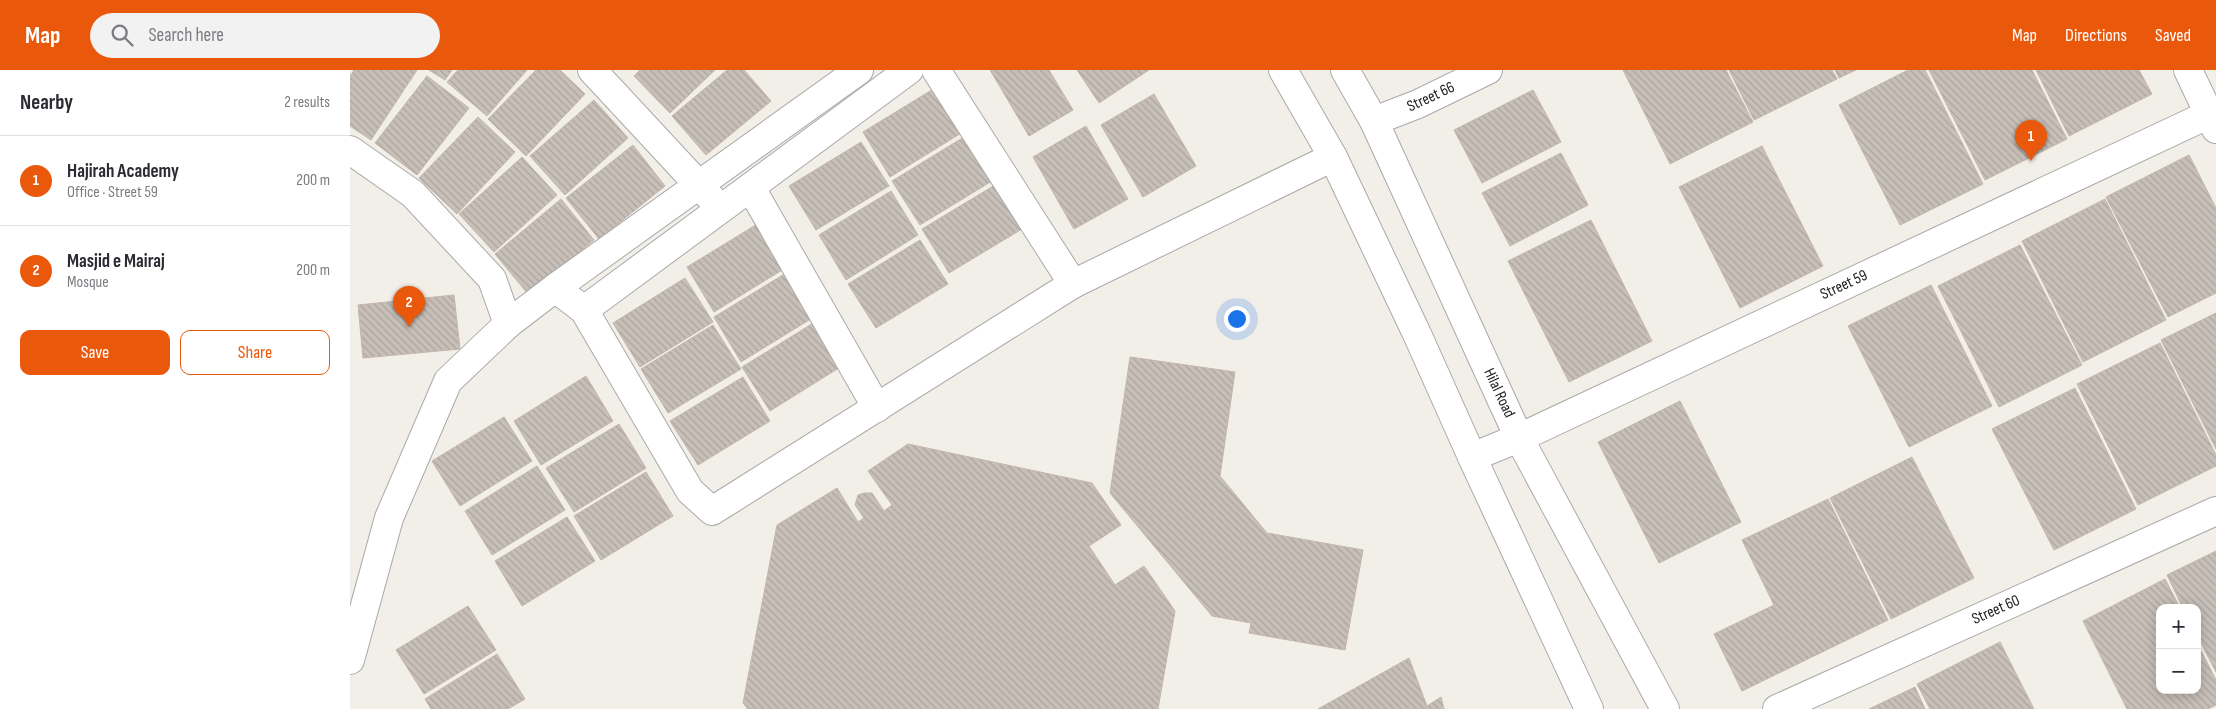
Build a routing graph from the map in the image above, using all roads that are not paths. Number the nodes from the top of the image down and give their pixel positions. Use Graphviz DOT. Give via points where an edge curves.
graph roads {
  1 [pos="592,70"];
  2 [pos="859,70"];
  3 [pos="909,70"];
  4 [pos="936,70"];
  5 [pos="1283,70"];
  6 [pos="1345,70"];
  7 [pos="1488,70"];
  8 [pos="2188,70"];
  9 [pos="2214,118"];
  10 [pos="1374,121"];
  11 [pos="350,150"];
  12 [pos="1333,157"];
  13 [pos="699,183"];
  14 [pos="751,188"];
  15 [pos="721,210"];
  16 [pos="1073,284"];
  17 [pos="555,288"];
  18 [pos="584,310"];
  19 [pos="508,324"];
  20 [pos="877,408"];
  21 [pos="1519,438"];
  22 [pos="1472,457"];
  23 [pos="2216,512"];
  24 [pos="350,660"];
  25 [pos="1589,709"];
  26 [pos="1665,709"];
  27 [pos="1777,709"];
  1 -- 13 [label="street"];
  2 -- 13 [label="street"];
  3 -- 14 [label="street"];
  4 -- 16 [label="street"];
  5 -- 12 [label="street"];
  6 -- 10 [label="street, Hilal Road"];
  7 -- 10 [label="street, Street 66"];
  8 -- 9 [label="street"];
  9 -- 21 [label="street, Street 59"];
  10 -- 21 [label="street, Hilal Road"];
  11 -- 19 [label="street" via="412,194 492,279"];
  12 -- 16 [label="street"];
  12 -- 22 [label="street"];
  13 -- 15 [label="street"];
  13 -- 17 [label="street"];
  14 -- 15 [label="street"];
  14 -- 20 [label="street"];
  15 -- 18 [label="street"];
  16 -- 20 [label="street"];
  17 -- 18 [label="street"];
  17 -- 19 [label="street"];
  18 -- 20 [label="street" via="690,491 712,511"];
  19 -- 24 [label="street" via="448,381 389,518"];
  21 -- 22 [label="street, Street 59"];
  21 -- 26 [label="street, Hilal Road"];
  22 -- 25 [label="street"];
  23 -- 27 [label="street, Street 60"];
}
